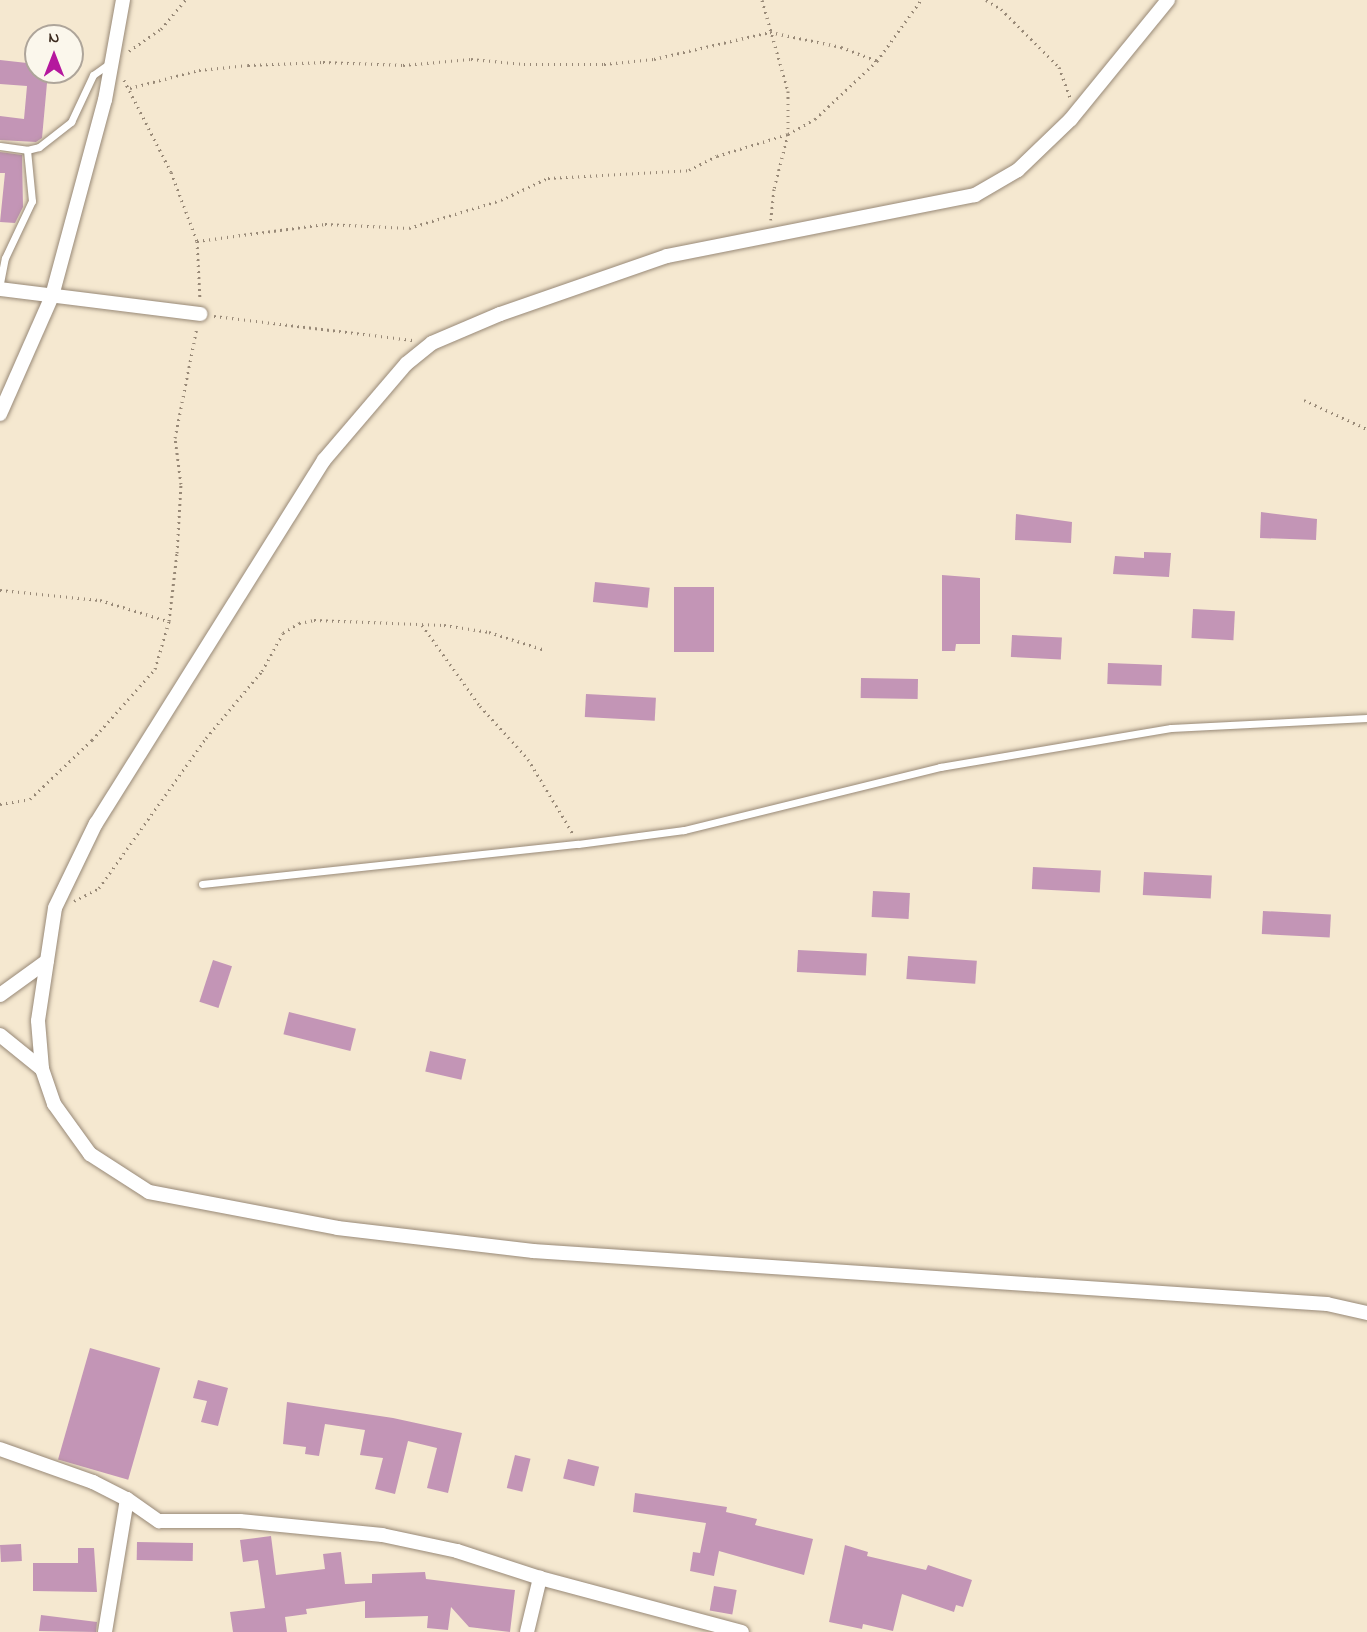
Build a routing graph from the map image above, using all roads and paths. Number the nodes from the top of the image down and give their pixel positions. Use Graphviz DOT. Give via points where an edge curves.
graph roads {
  1 [pos="123,0"];
  2 [pos="185,0"];
  3 [pos="762,0"];
  4 [pos="921,0"];
  5 [pos="986,0"];
  6 [pos="1168,0"];
  7 [pos="770,32"];
  8 [pos="877,61"];
  9 [pos="112,62"];
  10 [pos="130,88"];
  11 [pos="1076,113"];
  12 [pos="788,134"];
  13 [pos="0,146"];
  14 [pos="27,150"];
  15 [pos="770,234"];
  16 [pos="197,241"];
  17 [pos="0,283"];
  18 [pos="0,289"];
  19 [pos="52,296"];
  20 [pos="200,314"];
  21 [pos="432,343"];
  22 [pos="1304,400"];
  23 [pos="0,414"];
  24 [pos="1367,429"];
  25 [pos="0,590"];
  26 [pos="169,621"];
  27 [pos="422,625"];
  28 [pos="545,650"];
  29 [pos="1367,718"];
  30 [pos="0,804"];
  31 [pos="578,844"];
  32 [pos="202,884"];
  33 [pos="85,897"];
  34 [pos="47,961"];
  35 [pos="0,995"];
  36 [pos="0,1035"];
  37 [pos="42,1069"];
  38 [pos="1367,1312"];
  39 [pos="0,1449"];
  40 [pos="128,1499"];
  41 [pos="540,1578"];
  42 [pos="105,1632"];
  43 [pos="527,1632"];
  44 [pos="742,1632"];
  1 -- 9 [label="street"];
  2 -- 9 [label="path" via="161,29"];
  3 -- 7 [label="path"];
  4 -- 8 [label="path"];
  5 -- 11 [label="path" via="1001,9 1059,68"];
  6 -- 11 [label="street"];
  7 -- 8 [label="path" via="841,47"];
  7 -- 10 [label="path" via="654,58 604,64 524,64 471,58 403,65 248,65 199,70"];
  7 -- 12 [label="path" via="788,90"];
  8 -- 12 [label="path" via="815,119"];
  9 -- 10 [label="path"];
  9 -- 14 [label="lane" via="93,75 71,122 39,147"];
  9 -- 19 [label="street"];
  10 -- 16 [label="path" via="171,172"];
  11 -- 15 [label="street" via="1018,170 975,195"];
  12 -- 15 [label="path" via="774,189"];
  12 -- 16 [label="path" via="717,156 689,170 548,178 501,200 409,228 325,224"];
  13 -- 14 [label="lane"];
  14 -- 17 [label="lane" via="32,201 5,258"];
  15 -- 21 [label="street" via="667,256 500,314"];
  16 -- 20 [label="path"];
  18 -- 19 [label="street"];
  19 -- 20 [label="street"];
  19 -- 23 [label="street"];
  20 -- 21 [label="path"];
  20 -- 26 [label="path" via="175,438 181,484"];
  21 -- 34 [label="street" via="406,364 324,460 96,823 55,908"];
  22 -- 24 [label="path"];
  25 -- 26 [label="path" via="100,600"];
  26 -- 30 [label="path" via="155,669 128,702 30,800"];
  27 -- 28 [label="path" via="489,632"];
  27 -- 31 [label="path" via="480,706 528,759"];
  27 -- 33 [label="path" via="314,620 299,623 283,633 262,671 206,738 99,888"];
  29 -- 31 [label="lane" via="1171,729 940,767 684,830"];
  31 -- 32 [label="lane"];
  34 -- 35 [label="street"];
  34 -- 37 [label="street" via="38,1021"];
  36 -- 37 [label="street"];
  37 -- 38 [label="street" via="54,1104 90,1154 149,1192 327,1226 533,1251 1327,1304"];
  39 -- 40 [label="street" via="93,1482"];
  40 -- 41 [label="street" via="159,1521 240,1521 382,1535 457,1551"];
  40 -- 42 [label="street"];
  41 -- 43 [label="street"];
  41 -- 44 [label="street"];
}
